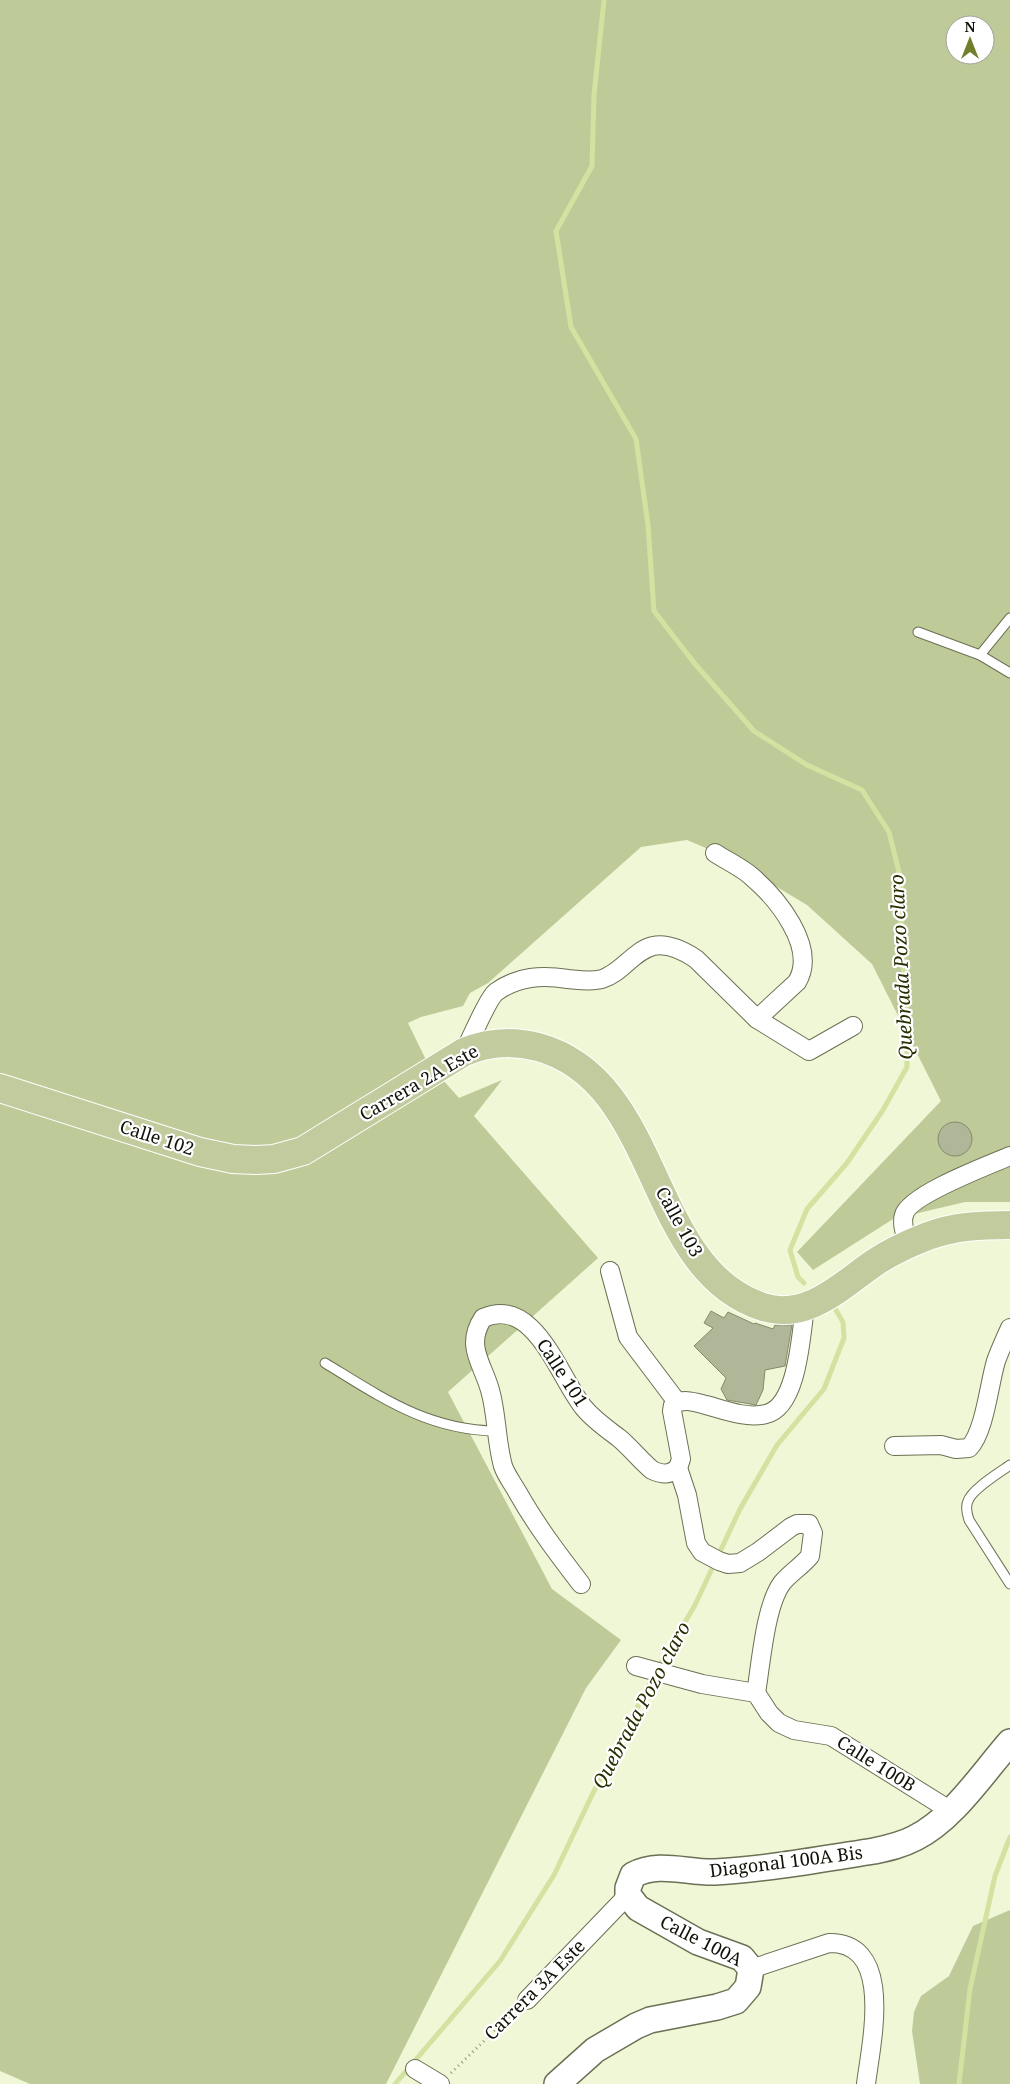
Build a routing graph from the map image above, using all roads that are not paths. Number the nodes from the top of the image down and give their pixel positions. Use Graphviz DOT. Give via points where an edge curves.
graph roads {
  1 [pos="1010,618"];
  2 [pos="918,632"];
  3 [pos="980,654"];
  4 [pos="1010,673"];
  5 [pos="715,854"];
  6 [pos="757,1019"];
  7 [pos="852,1026"];
  8 [pos="528,1045"];
  9 [pos="464,1052"];
  10 [pos="0,1088"];
  11 [pos="316,1145"];
  12 [pos="1010,1156"];
  13 [pos="1010,1226"];
  14 [pos="908,1245"];
  15 [pos="610,1271"];
  16 [pos="805,1307"];
  17 [pos="1010,1328"];
  18 [pos="325,1363"];
  19 [pos="677,1402"];
  20 [pos="496,1431"];
  21 [pos="894,1446"];
  22 [pos="1010,1466"];
  23 [pos="678,1468"];
  24 [pos="581,1584"];
  25 [pos="1010,1584"];
  26 [pos="641,1667"];
  27 [pos="756,1693"];
  28 [pos="1010,1742"];
  29 [pos="950,1811"];
  30 [pos="628,1895"];
  31 [pos="751,1969"];
  32 [pos="526,2000"];
  33 [pos="415,2069"];
  34 [pos="443,2081"];
  35 [pos="557,2084"];
  36 [pos="866,2084"];
  1 -- 3 [label="lane"];
  2 -- 3 [label="lane"];
  3 -- 4 [label="lane"];
  5 -- 6 [label="street" via="750,874 776,900 796,931 801,949 801,975 797,982"];
  6 -- 7 [label="street" via="809,1051"];
  6 -- 9 [label="street" via="696,959 684,951 654,946 639,952 602,979 582,981 549,976 523,978 505,986 493,994"];
  8 -- 9 [label="main road, Carrera 2A Este" via="496,1043"];
  8 -- 16 [label="main road, Calle 103" via="566,1058 586,1072 614,1101 684,1236 701,1262 717,1278 734,1292 761,1306 782,1310"];
  9 -- 11 [label="main road, Carrera 2A Este"];
  10 -- 11 [label="main road, Calle 102" via="200,1152 232,1159 274,1159"];
  12 -- 14 [label="street" via="914,1201 904,1215"];
  13 -- 14 [label="main road, Calle 103" via="945,1230"];
  14 -- 16 [label="main road, Calle 103" via="882,1258 834,1293"];
  15 -- 19 [label="street" via="628,1336"];
  16 -- 19 [label="street" via="794,1381 779,1406 768,1414 750,1415 686,1400"];
  17 -- 21 [label="street" via="996,1360 983,1415 969,1448"];
  18 -- 20 [label="lane" via="388,1401 417,1414 449,1426"];
  19 -- 23 [label="street" via="672,1411 681,1460"];
  20 -- 23 [label="street, Calle 101" via="493,1400 476,1354 474,1335 482,1318 499,1314 516,1316 534,1331 584,1409 644,1463 661,1475"];
  20 -- 24 [label="street, Calle 101" via="503,1467 533,1521"];
  22 -- 25 [label="lane" via="974,1492 966,1510 969,1520"];
  23 -- 27 [label="street" via="696,1543 702,1552 713,1558 728,1564 740,1563 797,1524 809,1524 813,1533 810,1556 783,1582 771,1606"];
  26 -- 27 [label="street" via="702,1684"];
  27 -- 29 [label="street, Calle 100B" via="779,1722 794,1730 831,1736"];
  28 -- 29 [label="street"];
  29 -- 30 [label="street, Diagonal 100A Bis" via="916,1838 874,1851 715,1872 651,1868 633,1875"];
  30 -- 31 [label="street, Calle 100A" via="638,1908 652,1917 698,1942 742,1958"];
  30 -- 32 [label="street, Carrera 3A Este"];
  31 -- 35 [label="street" via="748,1987 736,2000 636,2026 595,2050"];
  31 -- 36 [label="street" via="829,1943 850,1946 861,1954 874,1988 874,2023"];
  33 -- 34 [label="street"];
}
